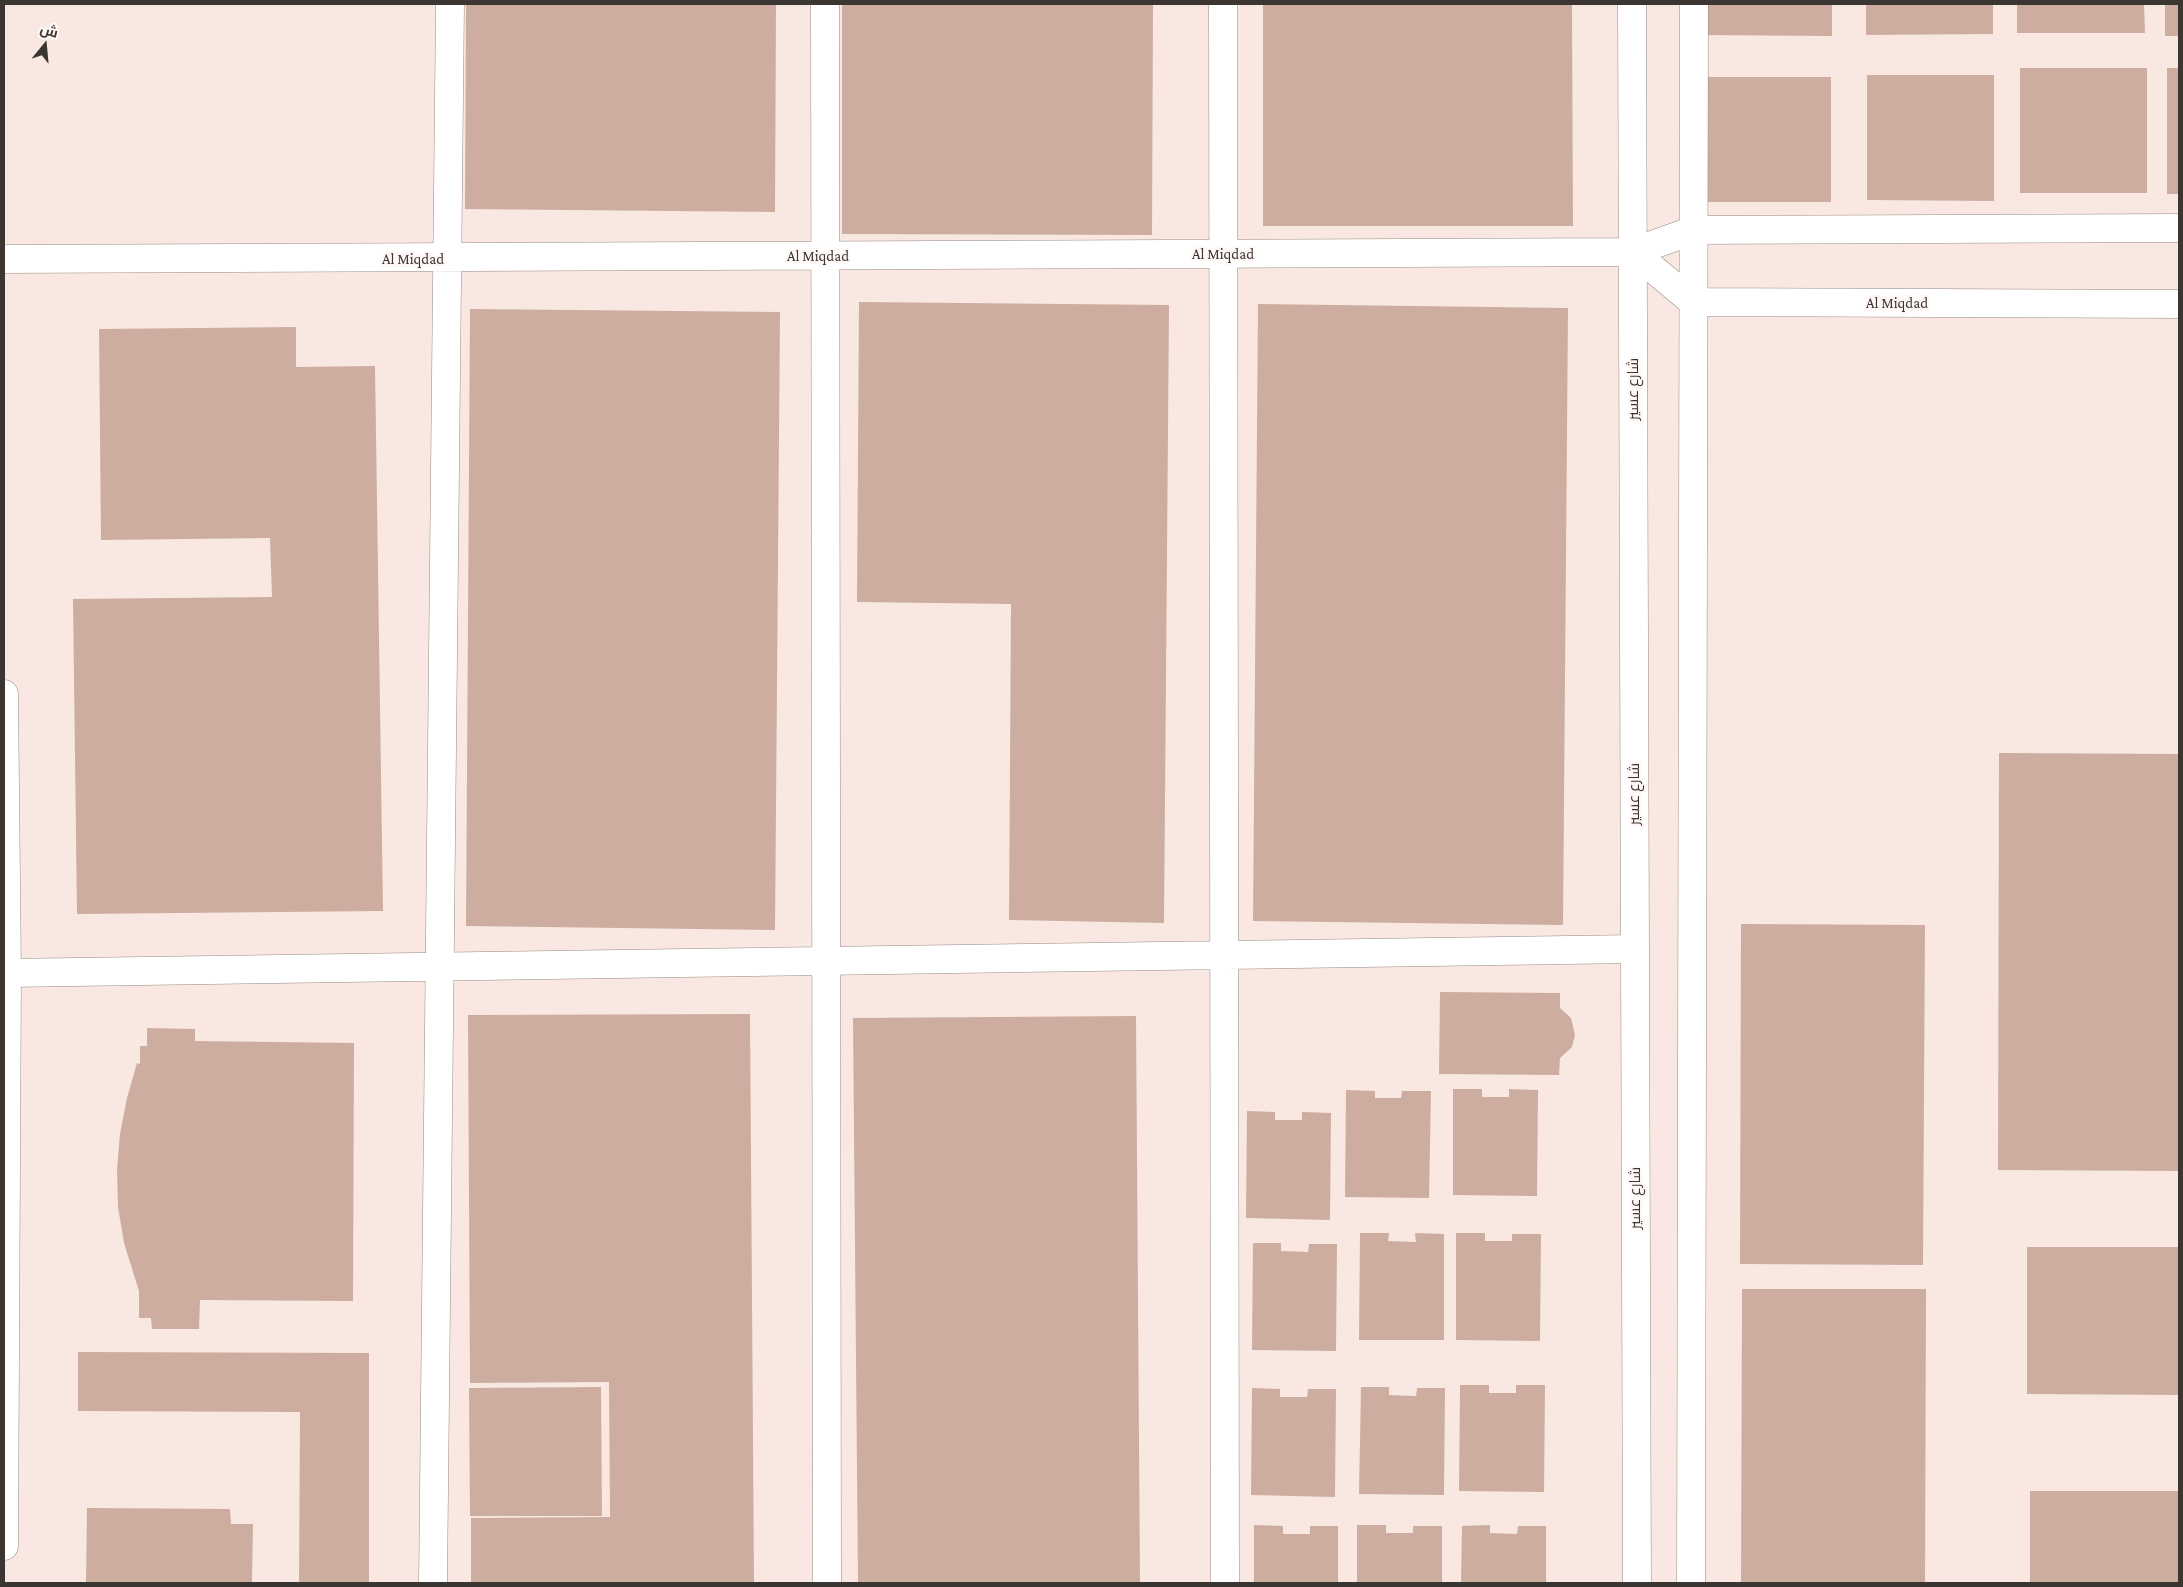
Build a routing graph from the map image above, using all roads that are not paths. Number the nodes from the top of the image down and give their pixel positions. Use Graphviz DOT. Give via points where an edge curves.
graph roads {
  1 [pos="450,4"];
  2 [pos="825,4"];
  3 [pos="1223,4"];
  4 [pos="1632,4"];
  5 [pos="1694,4"];
  6 [pos="2179,228"];
  7 [pos="1694,230"];
  8 [pos="1633,252"];
  9 [pos="1224,254"];
  10 [pos="825,256"];
  11 [pos="4,259"];
  12 [pos="447,259"];
  13 [pos="1693,302"];
  14 [pos="2179,304"];
  15 [pos="4,694"];
  16 [pos="1635,949"];
  17 [pos="1225,954"];
  18 [pos="826,960"];
  19 [pos="439,965"];
  20 [pos="7,973"];
  21 [pos="4,1546"];
  22 [pos="433,1583"];
  23 [pos="827,1583"];
  24 [pos="1225,1583"];
  25 [pos="1637,1583"];
  26 [pos="1691,1583"];
  1 -- 12 [label="street"];
  2 -- 10 [label="street"];
  3 -- 9 [label="street"];
  4 -- 8 [label="street, شارع عسير"];
  5 -- 7 [label="street"];
  6 -- 7 [label="street, Al Miqdad"];
  7 -- 8 [label="street, Al Miqdad"];
  7 -- 13 [label="street"];
  8 -- 9 [label="street, Al Miqdad"];
  8 -- 13 [label="street"];
  8 -- 16 [label="street, شارع عسير"];
  9 -- 10 [label="street, Al Miqdad"];
  9 -- 17 [label="street"];
  10 -- 12 [label="street, Al Miqdad"];
  10 -- 18 [label="street"];
  11 -- 12 [label="street, Al Miqdad"];
  12 -- 19 [label="street"];
  13 -- 14 [label="street, Al Miqdad"];
  13 -- 26 [label="street"];
  15 -- 20 [label="street"];
  16 -- 17 [label="street"];
  16 -- 25 [label="street, شارع عسير"];
  17 -- 18 [label="street"];
  17 -- 24 [label="street"];
  18 -- 19 [label="street"];
  18 -- 23 [label="street"];
  19 -- 20 [label="street"];
  19 -- 22 [label="street"];
  20 -- 21 [label="street"];
}
